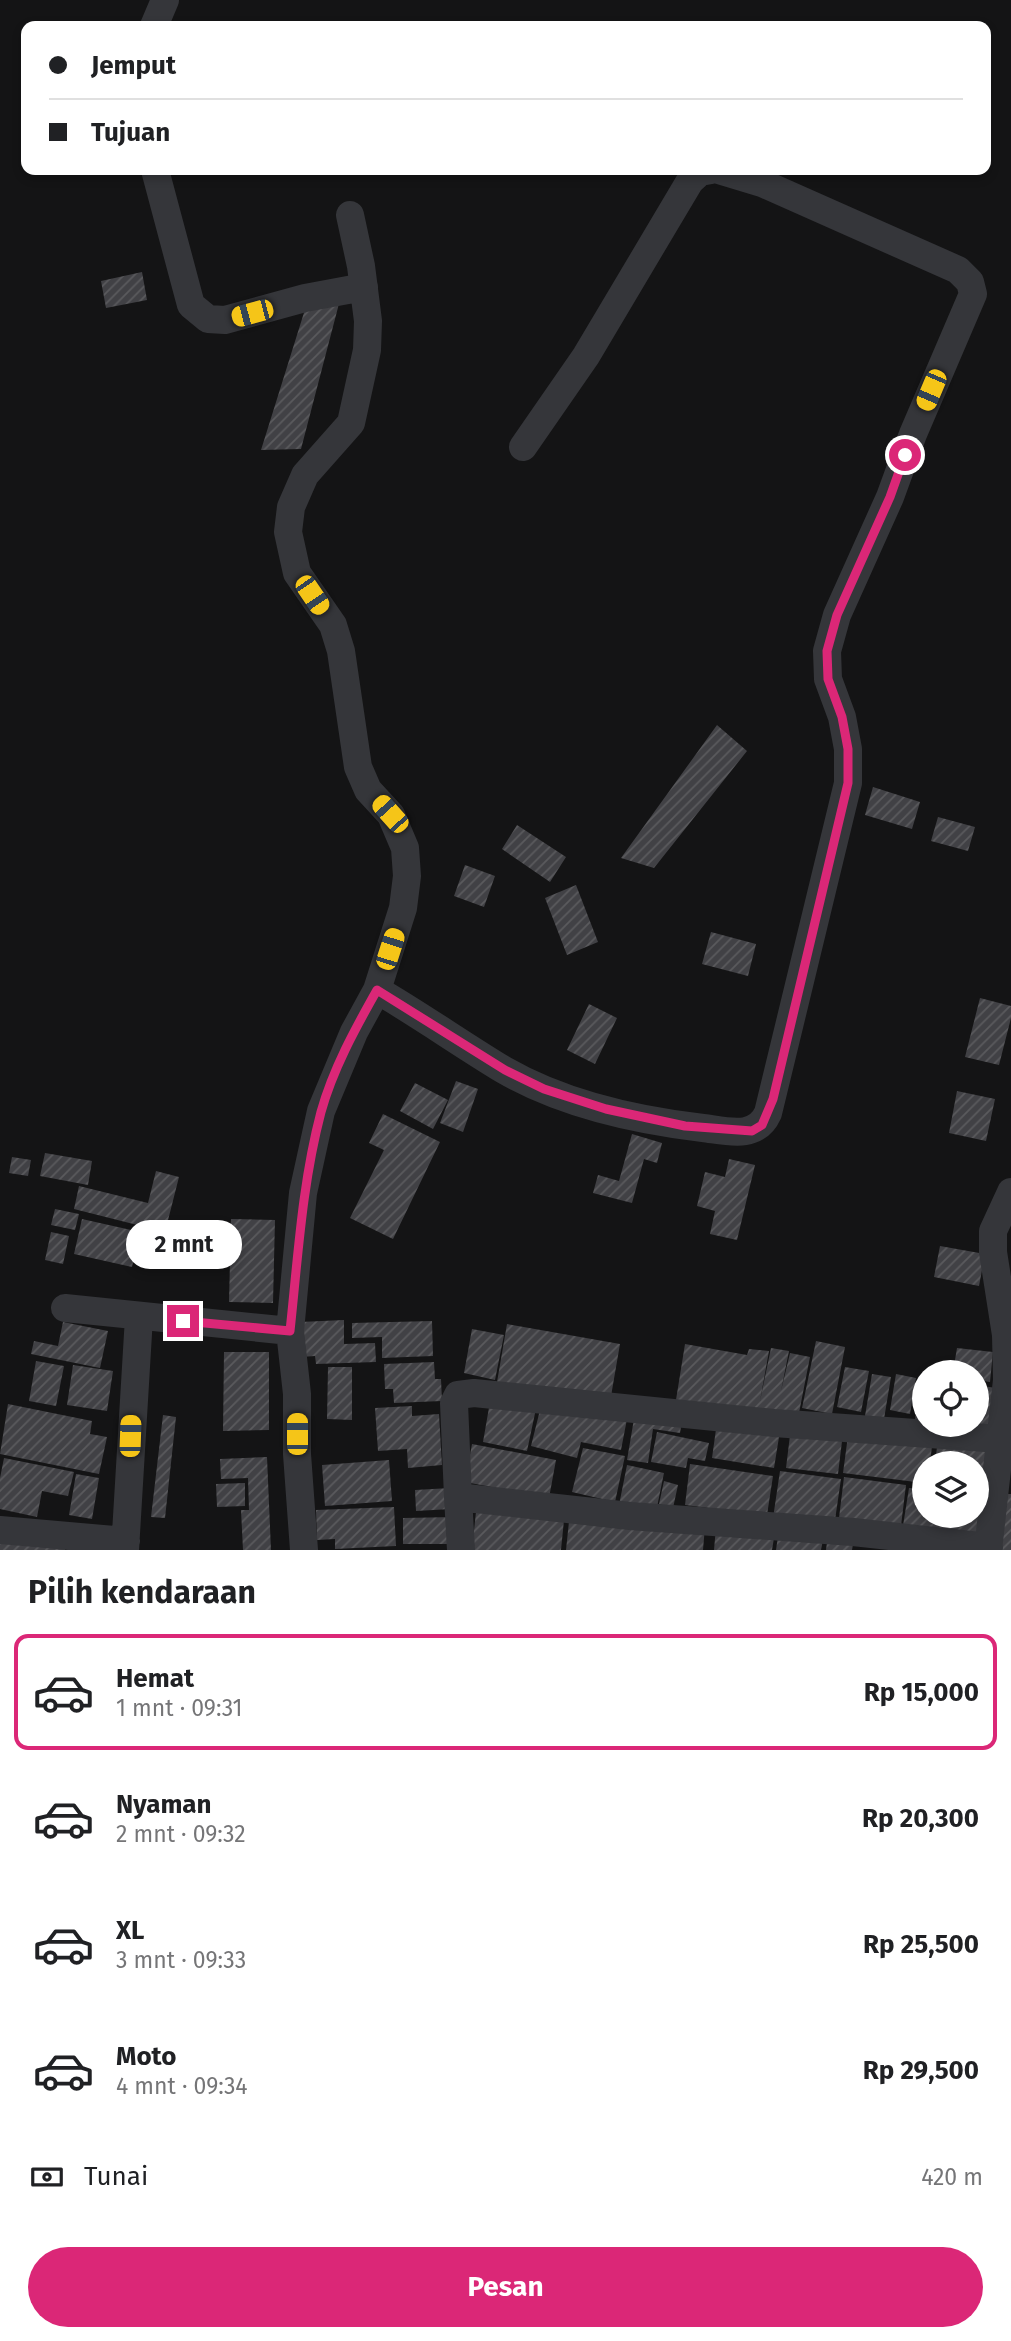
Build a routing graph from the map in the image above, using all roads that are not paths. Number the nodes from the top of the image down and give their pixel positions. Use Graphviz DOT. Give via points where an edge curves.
graph roads {
  1 [pos="165,0"];
  2 [pos="156,21"];
  3 [pos="156,175"];
  4 [pos="697,175"];
  5 [pos="736,175"];
  6 [pos="350,215"];
  7 [pos="364,287"];
  8 [pos="523,447"];
  9 [pos="377,990"];
  10 [pos="1011,1192"];
  11 [pos="65,1308"];
  12 [pos="139,1317"];
  13 [pos="290,1331"];
  14 [pos="1000,1439"];
  15 [pos="458,1497"];
  16 [pos="0,1530"];
  17 [pos="125,1545"];
  18 [pos="988,1549"];
  19 [pos="304,1550"];
  20 [pos="461,1550"];
  1 -- 2 [label="street"];
  3 -- 7 [label="street" via="191,305 208,319 225,320"];
  4 -- 8 [label="street" via="586,356"];
  5 -- 9 [label="street" via="958,270 973,293 837,615 827,651 828,679 848,749 848,783 768,1113 752,1131 728,1131 631,1116 581,1102 505,1070"];
  6 -- 7 [label="street"];
  7 -- 9 [label="street" via="367,350 351,423 305,475 291,507 288,532 297,573 333,625 341,651 358,767 368,790 390,814 405,848 403,908"];
  9 -- 13 [label="street" via="349,1042 321,1111 303,1193"];
  10 -- 14 [label="street" via="993,1231 1006,1335 1007,1380"];
  11 -- 12 [label="street"];
  12 -- 13 [label="street"];
  12 -- 17 [label="street"];
  13 -- 19 [label="street"];
  14 -- 15 [label="street" via="774,1423 474,1393 457,1395 453,1403"];
  14 -- 18 [label="street"];
  15 -- 18 [label="street" via="630,1516 853,1532"];
  15 -- 20 [label="street"];
  16 -- 17 [label="street"];
}
